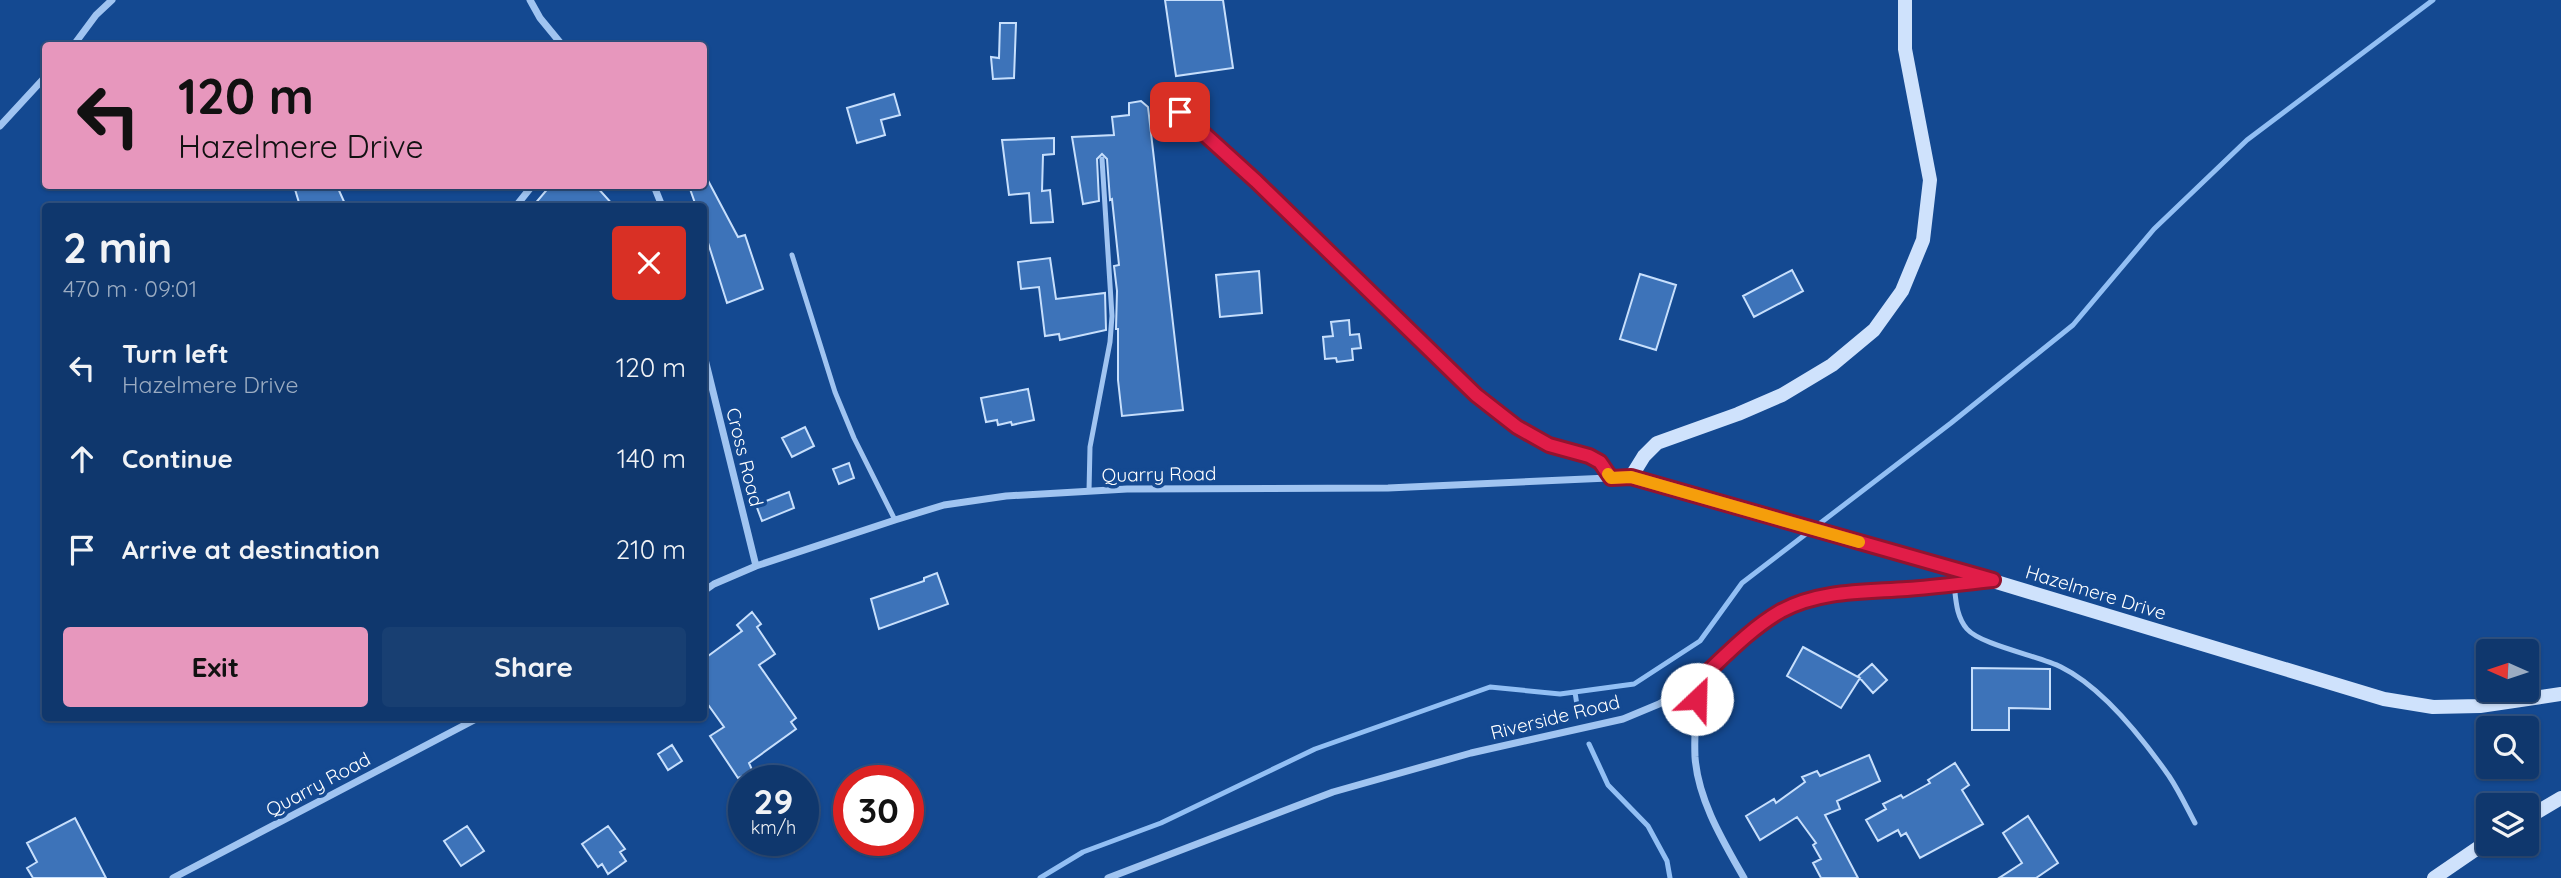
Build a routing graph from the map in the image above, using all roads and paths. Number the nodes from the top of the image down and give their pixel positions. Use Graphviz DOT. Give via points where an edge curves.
graph roads {
  1 [pos="112,0"];
  2 [pos="530,0"];
  3 [pos="1905,0"];
  4 [pos="77,42"];
  5 [pos="560,42"];
  6 [pos="42,80"];
  7 [pos="1180,112"];
  8 [pos="0,126"];
  9 [pos="1102,159"];
  10 [pos="530,189"];
  11 [pos="518,203"];
  12 [pos="792,254"];
  13 [pos="707,367"];
  14 [pos="1631,477"];
  15 [pos="1611,478"];
  16 [pos="1088,491"];
  17 [pos="895,520"];
  18 [pos="756,566"];
  19 [pos="1993,580"];
  20 [pos="1954,584"];
  21 [pos="707,589"];
  22 [pos="1699,680"];
  23 [pos="2561,694"];
  24 [pos="472,721"];
  25 [pos="2561,798"];
  26 [pos="2539,811"];
  27 [pos="2195,823"];
  28 [pos="2476,849"];
  29 [pos="173,878"];
  30 [pos="1108,878"];
  31 [pos="1744,878"];
  32 [pos="2434,878"];
  1 -- 4 [label="street"];
  2 -- 5 [label="street"];
  3 -- 14 [label="street" via="1905,49 1930,180 1923,240 1902,291 1874,330 1832,365 1749,409 1657,443"];
  6 -- 8 [label="street"];
  7 -- 15 [label="lane" via="1476,395 1549,445 1600,462"];
  9 -- 16 [label="lane" via="1112,316 1090,447"];
  10 -- 11 [label="street"];
  12 -- 17 [label="lane" via="835,392"];
  13 -- 18 [label="street, Cross Road"];
  14 -- 15 [label="street, Quarry Road"];
  14 -- 19 [label="street, Hazelmere Drive"];
  15 -- 16 [label="street, Quarry Road" via="1388,488"];
  16 -- 17 [label="street, Quarry Road" via="981,499"];
  17 -- 18 [label="street, Quarry Road"];
  18 -- 21 [label="street, Quarry Road"];
  19 -- 20 [label="street, Riverside Road"];
  19 -- 23 [label="street, Hazelmere Drive" via="2384,699 2433,707 2480,706"];
  20 -- 22 [label="street, Riverside Road" via="1849,591 1784,610 1757,626"];
  20 -- 27 [label="lane" via="1958,615 1969,632 2062,667 2084,681 2143,743 2170,778"];
  22 -- 30 [label="street, Riverside Road" via="1623,719 1471,753 1333,792"];
  22 -- 31 [label="street" via="1695,759 1701,788 1718,832"];
  24 -- 29 [label="street, Quarry Road"];
  25 -- 26 [label="street"];
  28 -- 32 [label="street"];
}
